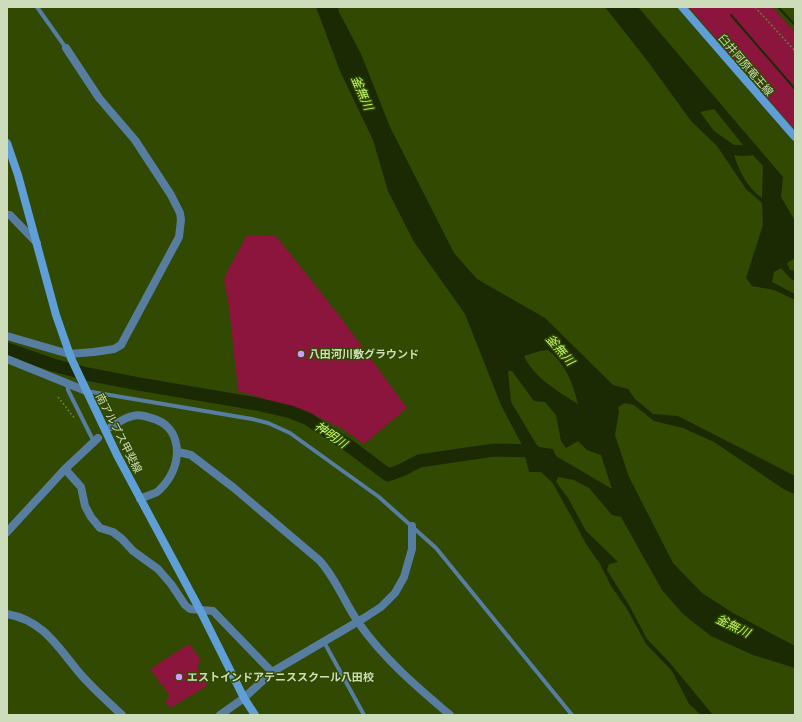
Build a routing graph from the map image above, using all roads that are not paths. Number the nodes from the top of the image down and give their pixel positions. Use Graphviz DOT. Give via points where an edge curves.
graph roads {
  1 [pos="37,7"];
  2 [pos="682,7"];
  3 [pos="66,48"];
  4 [pos="795,137"];
  5 [pos="7,143"];
  6 [pos="7,215"];
  7 [pos="36,243"];
  8 [pos="7,336"];
  9 [pos="70,356"];
  10 [pos="7,359"];
  11 [pos="67,384"];
  12 [pos="86,391"];
  13 [pos="111,427"];
  14 [pos="96,440"];
  15 [pos="178,452"];
  16 [pos="66,469"];
  17 [pos="140,499"];
  18 [pos="412,526"];
  19 [pos="7,532"];
  20 [pos="200,610"];
  21 [pos="7,614"];
  22 [pos="357,622"];
  23 [pos="323,642"];
  24 [pos="272,672"];
  25 [pos="244,698"];
  26 [pos="122,715"];
  27 [pos="220,715"];
  28 [pos="255,715"];
  29 [pos="364,715"];
  30 [pos="450,715"];
  31 [pos="572,715"];
  1 -- 3 [label="lane"];
  2 -- 4 [label="main road, 臼井阿原竜王線"];
  3 -- 9 [label="street" via="99,98 135,140 171,195 181,220 179,237 121,346"];
  5 -- 7 [label="main road, 南アルプス甲斐線"];
  6 -- 7 [label="street" via="10,215"];
  7 -- 9 [label="main road, 南アルプス甲斐線"];
  8 -- 9 [label="street"];
  9 -- 12 [label="main road, 南アルプス甲斐線"];
  10 -- 11 [label="street"];
  11 -- 12 [label="street"];
  11 -- 14 [label="lane"];
  12 -- 17 [label="main road, 南アルプス甲斐線"];
  12 -- 18 [label="lane" via="252,419 279,427 379,497"];
  13 -- 15 [label="street" via="133,416 157,419 170,431"];
  14 -- 16 [label="street"];
  15 -- 17 [label="street" via="175,468 168,480 158,491"];
  15 -- 22 [label="street" via="191,455 319,560 327,568"];
  16 -- 19 [label="street"];
  16 -- 20 [label="street" via="81,487 91,517 100,528 117,536 158,569 172,584 185,605 190,609"];
  17 -- 20 [label="main road, 南アルプス甲斐線"];
  18 -- 22 [label="street" via="412,549 402,582 381,607"];
  18 -- 31 [label="lane" via="436,548"];
  20 -- 24 [label="street" via="213,611"];
  20 -- 25 [label="main road, 南アルプス甲斐線"];
  21 -- 26 [label="street" via="33,623 47,633 83,677"];
  22 -- 23 [label="street"];
  22 -- 30 [label="street" via="381,652"];
  23 -- 24 [label="street"];
  23 -- 29 [label="lane"];
  24 -- 25 [label="street"];
  25 -- 27 [label="street"];
  25 -- 28 [label="main road, 南アルプス甲斐線"];
}
